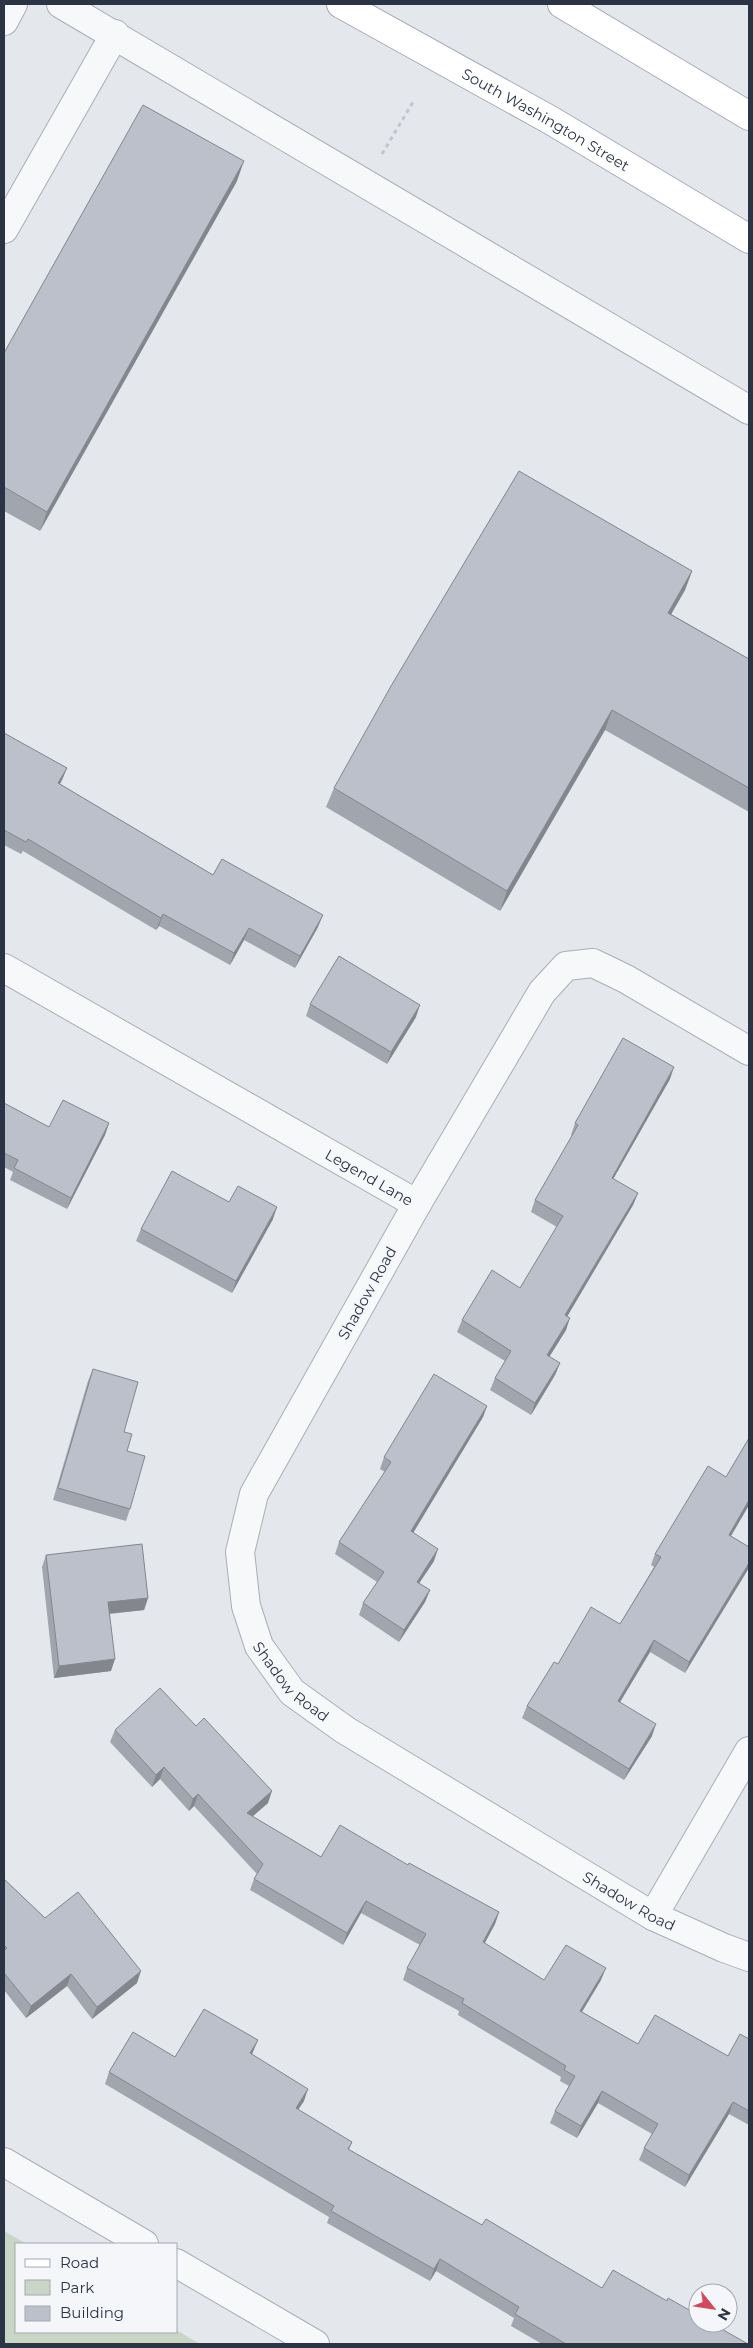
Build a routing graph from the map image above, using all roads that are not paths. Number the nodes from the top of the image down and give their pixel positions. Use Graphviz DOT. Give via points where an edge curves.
graph roads {
  1 [pos="13,4"];
  2 [pos="61,4"];
  3 [pos="341,4"];
  4 [pos="562,4"];
  5 [pos="4,21"];
  6 [pos="115,34"];
  7 [pos="749,116"];
  8 [pos="4,229"];
  9 [pos="749,239"];
  10 [pos="749,410"];
  11 [pos="4,968"];
  12 [pos="749,1051"];
  13 [pos="416,1204"];
  14 [pos="749,1751"];
  15 [pos="653,1916"];
  16 [pos="749,1957"];
  17 [pos="4,2162"];
  18 [pos="142,2243"];
  19 [pos="178,2264"];
  20 [pos="315,2344"];
  1 -- 5 [label="street"];
  2 -- 6 [label="street"];
  3 -- 9 [label="main road, South Washington Street" via="552,121"];
  4 -- 7 [label="main road"];
  6 -- 8 [label="street"];
  6 -- 10 [label="street"];
  11 -- 13 [label="street, Legend Lane"];
  12 -- 13 [label="street, Legend Lane" via="593,963 566,966 542,992"];
  13 -- 15 [label="street, Shadow Road" via="254,1494 240,1552 246,1606 260,1646 292,1692 345,1730"];
  14 -- 15 [label="street"];
  15 -- 16 [label="street, Shadow Road"];
  17 -- 18 [label="street"];
  19 -- 20 [label="street"];
}
